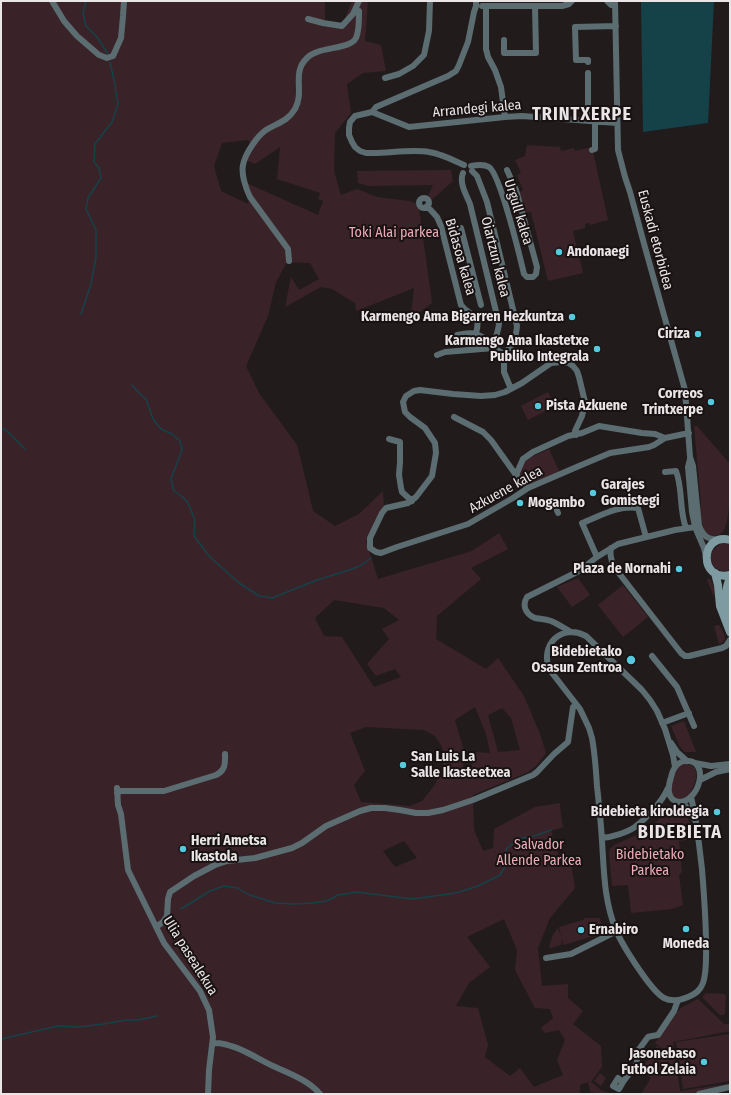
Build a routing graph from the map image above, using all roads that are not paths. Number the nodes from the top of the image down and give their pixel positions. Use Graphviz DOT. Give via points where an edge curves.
graph roads {
  1 [pos="52,1"];
  2 [pos="124,1"];
  3 [pos="359,1"];
  4 [pos="430,1"];
  5 [pos="572,1"];
  6 [pos="606,1"];
  7 [pos="476,3"];
  8 [pos="615,3"];
  9 [pos="509,4"];
  10 [pos="486,6"];
  11 [pos="535,6"];
  12 [pos="356,9"];
  13 [pos="308,19"];
  14 [pos="616,26"];
  15 [pos="504,40"];
  16 [pos="588,62"];
  17 [pos="588,73"];
  18 [pos="385,78"];
  19 [pos="372,112"];
  20 [pos="505,117"];
  21 [pos="588,121"];
  22 [pos="595,121"];
  23 [pos="617,123"];
  24 [pos="592,150"];
  25 [pos="471,168"];
  26 [pos="463,169"];
  27 [pos="507,170"];
  28 [pos="427,206"];
  29 [pos="461,228"];
  30 [pos="289,261"];
  31 [pos="481,305"];
  32 [pos="476,333"];
  33 [pos="457,335"];
  34 [pos="494,346"];
  35 [pos="504,354"];
  36 [pos="437,356"];
  37 [pos="511,389"];
  38 [pos="454,417"];
  39 [pos="689,433"];
  40 [pos="576,434"];
  41 [pos="655,434"];
  42 [pos="665,438"];
  43 [pos="389,439"];
  44 [pos="654,445"];
  45 [pos="690,457"];
  46 [pos="665,472"];
  47 [pos="516,474"];
  48 [pos="528,488"];
  49 [pos="412,501"];
  50 [pos="554,503"];
  51 [pos="558,513"];
  52 [pos="695,527"];
  53 [pos="686,528"];
  54 [pos="646,537"];
  55 [pos="719,540"];
  56 [pos="730,540"];
  57 [pos="611,548"];
  58 [pos="597,557"];
  59 [pos="706,557"];
  60 [pos="715,573"];
  61 [pos="730,575"];
  62 [pos="730,578"];
  63 [pos="730,612"];
  64 [pos="571,632"];
  65 [pos="730,632"];
  66 [pos="730,640"];
  67 [pos="652,656"];
  68 [pos="576,705"];
  69 [pos="689,713"];
  70 [pos="662,723"];
  71 [pos="694,726"];
  72 [pos="668,737"];
  73 [pos="225,754"];
  74 [pos="687,761"];
  75 [pos="695,763"];
  76 [pos="730,764"];
  77 [pos="674,767"];
  78 [pos="730,768"];
  79 [pos="700,780"];
  80 [pos="668,787"];
  81 [pos="691,797"];
  82 [pos="678,801"];
  83 [pos="658,804"];
  84 [pos="696,822"];
  85 [pos="602,838"];
  86 [pos="156,927"];
  87 [pos="616,931"];
  88 [pos="546,958"];
  89 [pos="678,1000"];
  90 [pos="213,1043"];
  91 [pos="623,1082"];
  92 [pos="730,1087"];
  93 [pos="208,1094"];
  94 [pos="320,1094"];
  95 [pos="699,1094"];
  1 -- 2 [label="street" via="77,36 99,55 107,58 113,56 121,38"];
  3 -- 12 [label="street"];
  4 -- 18 [label="street" via="429,31 424,55 413,66"];
  5 -- 11 [label="street" via="566,6"];
  6 -- 8 [label="street" via="611,5"];
  7 -- 10 [label="street"];
  7 -- 19 [label="street" via="468,42 456,71 376,107"];
  8 -- 14 [label="street, Euskadi etorbidea"];
  9 -- 10 [label="street"];
  9 -- 11 [label="street"];
  10 -- 20 [label="street" via="486,49 501,87"];
  11 -- 15 [label="street" via="536,52 504,53"];
  12 -- 13 [label="street" via="342,26"];
  12 -- 30 [label="street" via="359,14 355,40 308,56 299,68 299,96 294,109 285,120 260,135 243,165 246,190 288,248"];
  14 -- 16 [label="street" via="575,27 574,60"];
  14 -- 23 [label="street, Euskadi etorbidea"];
  17 -- 21 [label="street"];
  19 -- 20 [label="street, Arrandegi kalea" via="409,127"];
  19 -- 26 [label="street" via="356,116 350,122 349,135 360,151 429,152 450,158"];
  20 -- 21 [label="street, Arrandegi kalea"];
  21 -- 22 [label="street, Arrandegi kalea"];
  22 -- 23 [label="street, Arrandegi kalea"];
  22 -- 24 [label="street" via="595,149"];
  23 -- 39 [label="street, Euskadi etorbidea" via="618,150 685,390"];
  25 -- 26 [label="street" via="468,174"];
  25 -- 27 [label="street, Urgull kalea" via="484,165 492,169 504,198 524,274 533,277 536,274 536,267 516,190"];
  25 -- 35 [label="street" via="477,176 487,202 517,326 514,342"];
  26 -- 34 [label="street, Oiartzun kalea" via="463,188 470,204 499,324"];
  28 -- 32 [label="street, Bidasoa kalea" via="441,226 461,305 474,316 477,324"];
  29 -- 31 [label="street"];
  32 -- 33 [label="street"];
  32 -- 34 [label="street"];
  34 -- 35 [label="street"];
  34 -- 36 [label="street" via="445,352"];
  35 -- 37 [label="street" via="504,372"];
  37 -- 40 [label="street" via="551,363 569,363 577,371 585,402"];
  37 -- 49 [label="street" via="495,395 481,396 420,390 406,396 403,402 405,412 425,428 435,442 436,453 432,476"];
  38 -- 47 [label="street" via="483,432"];
  39 -- 42 [label="street"];
  39 -- 45 [label="street, Euskadi etorbidea"];
  40 -- 41 [label="street" via="599,426"];
  40 -- 47 [label="street" via="533,452 523,459"];
  41 -- 42 [label="street"];
  41 -- 44 [label="street" via="658,439"];
  42 -- 44 [label="street, Azkuene kalea"];
  43 -- 49 [label="street" via="400,442 401,488"];
  44 -- 48 [label="street, Azkuene kalea" via="610,454"];
  45 -- 52 [label="street, Euskadi etorbidea" via="688,467"];
  45 -- 55 [label="street, Euskadi etorbidea" via="699,526 705,536"];
  46 -- 53 [label="street" via="676,471 679,479"];
  47 -- 48 [label="street"];
  48 -- 49 [label="street, Azkuene kalea" via="468,524 381,553 370,548 370,538 386,508"];
  50 -- 51 [label="street"];
  52 -- 53 [label="street"];
  52 -- 59 [label="street, Euskadi etorbidea"];
  53 -- 54 [label="street"];
  54 -- 57 [label="street"];
  54 -- 58 [label="street" via="638,508 617,509 582,523"];
  55 -- 56 [label="main road"];
  55 -- 59 [label="main road" via="710,546"];
  57 -- 58 [label="street"];
  57 -- 66 [label="street" via="610,557 618,572 681,653 689,656 722,648"];
  58 -- 64 [label="street" via="579,571 531,594 525,600 525,610 529,614 551,621"];
  59 -- 60 [label="main road" via="708,567"];
  60 -- 61 [label="main road" via="721,576"];
  60 -- 65 [label="main road" via="720,606"];
  62 -- 63 [label="main road" via="726,592"];
  64 -- 68 [label="street" via="562,634 554,640 548,648 546,658 549,669"];
  64 -- 70 [label="street" via="582,634 591,640 642,690"];
  67 -- 69 [label="street" via="677,688"];
  68 -- 85 [label="street" via="589,728 594,748"];
  68 -- 86 [label="street" via="573,708 568,742 533,775 443,810 416,813 385,808 365,809 326,826 292,848 255,858 215,864 170,892 167,916"];
  69 -- 70 [label="street"];
  69 -- 71 [label="street"];
  70 -- 72 [label="street"];
  72 -- 74 [label="street" via="677,752"];
  72 -- 77 [label="street"];
  73 -- 86 [label="street, Ulia pasealekua" via="224,768 216,775 164,791 117,791 128,870"];
  74 -- 75 [label="street"];
  74 -- 77 [label="street"];
  75 -- 76 [label="street" via="711,766"];
  75 -- 79 [label="street" via="700,771"];
  77 -- 80 [label="street"];
  78 -- 79 [label="street"];
  79 -- 81 [label="street"];
  80 -- 82 [label="street" via="672,799"];
  80 -- 83 [label="street"];
  81 -- 82 [label="street"];
  81 -- 84 [label="street"];
  82 -- 83 [label="street"];
  82 -- 84 [label="street" via="685,805"];
  83 -- 85 [label="street" via="634,827"];
  84 -- 89 [label="street" via="705,912 705,970 700,989"];
  85 -- 87 [label="street" via="606,895"];
  86 -- 90 [label="street, Ulia pasealekua" via="169,951 200,991 209,1010"];
  87 -- 88 [label="street" via="571,954"];
  87 -- 89 [label="street" via="628,953 657,993 664,998"];
  89 -- 91 [label="street" via="658,1035 648,1037 637,1052 637,1063"];
  90 -- 93 [label="street, Ulia pasealekua"];
  90 -- 94 [label="street" via="228,1045 256,1056 298,1077"];
  92 -- 95 [label="street"];
}
